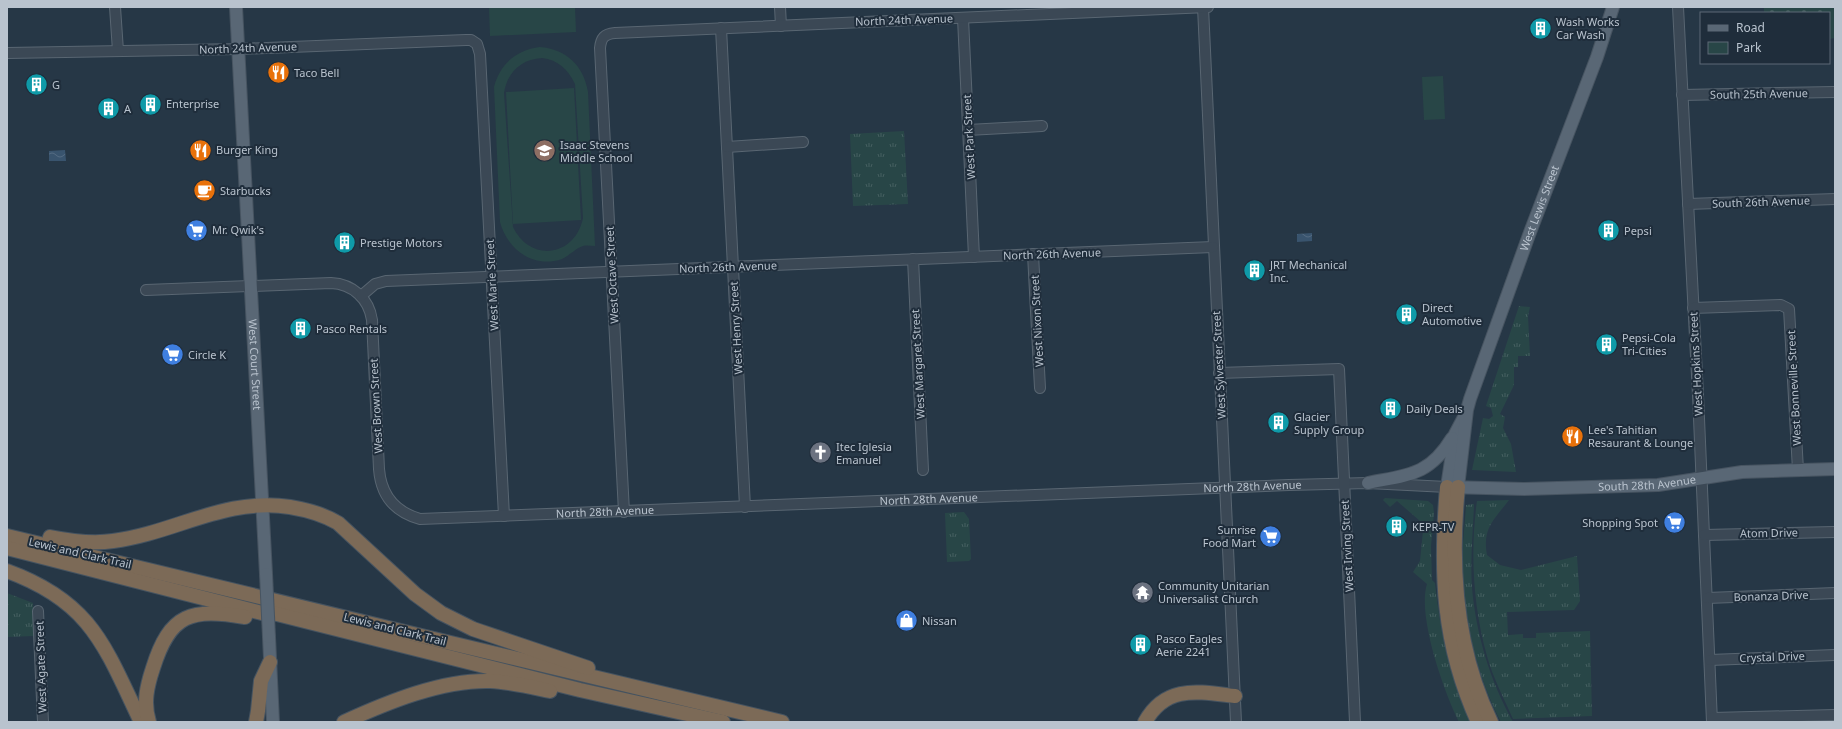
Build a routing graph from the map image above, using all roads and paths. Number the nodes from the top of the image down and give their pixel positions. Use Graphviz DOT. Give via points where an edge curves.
graph roads {
  1 [pos="115,7"];
  2 [pos="236,7"];
  3 [pos="780,7"];
  4 [pos="1203,7"];
  5 [pos="1208,7"];
  6 [pos="1613,7"];
  7 [pos="1678,7"];
  8 [pos="963,18"];
  9 [pos="781,26"];
  10 [pos="721,28"];
  11 [pos="602,38"];
  12 [pos="238,49"];
  13 [pos="118,51"];
  14 [pos="7,53"];
  15 [pos="480,54"];
  16 [pos="1835,92"];
  17 [pos="1682,95"];
  18 [pos="1042,126"];
  19 [pos="968,130"];
  20 [pos="803,142"];
  21 [pos="727,147"];
  22 [pos="1835,199"];
  23 [pos="1688,204"];
  24 [pos="1213,247"];
  25 [pos="1033,254"];
  26 [pos="974,257"];
  27 [pos="913,259"];
  28 [pos="733,267"];
  29 [pos="612,272"];
  30 [pos="491,277"];
  31 [pos="252,286"];
  32 [pos="146,290"];
  33 [pos="361,296"];
  34 [pos="1693,308"];
  35 [pos="1219,373"];
  36 [pos="1040,388"];
  37 [pos="1467,410"];
  38 [pos="1455,434"];
  39 [pos="1835,469"];
  40 [pos="923,470"];
  41 [pos="1798,470"];
  42 [pos="1701,478"];
  43 [pos="1368,483"];
  44 [pos="1344,484"];
  45 [pos="1225,487"];
  46 [pos="1452,487"];
  47 [pos="262,505"];
  48 [pos="745,507"];
  49 [pos="401,512"];
  50 [pos="624,512"];
  51 [pos="504,516"];
  52 [pos="7,528"];
  53 [pos="1835,532"];
  54 [pos="1704,535"];
  55 [pos="7,536"];
  56 [pos="7,548"];
  57 [pos="7,571"];
  58 [pos="1835,593"];
  59 [pos="1707,598"];
  60 [pos="38,611"];
  61 [pos="262,612"];
  62 [pos="1835,655"];
  63 [pos="1710,660"];
  64 [pos="270,662"];
  65 [pos="612,683"];
  66 [pos="580,690"];
  67 [pos="1235,696"];
  68 [pos="1835,715"];
  69 [pos="1712,720"];
  70 [pos="43,722"];
  71 [pos="141,722"];
  72 [pos="149,722"];
  73 [pos="256,722"];
  74 [pos="273,722"];
  75 [pos="344,722"];
  76 [pos="723,722"];
  77 [pos="782,722"];
  78 [pos="1146,722"];
  79 [pos="1236,722"];
  80 [pos="1355,722"];
  81 [pos="1478,722"];
  82 [pos="1491,722"];
  1 -- 13 [label="street"];
  2 -- 12 [label="main road, West Court Street"];
  3 -- 9 [label="street"];
  4 -- 5 [label="street, North 24th Avenue"];
  4 -- 8 [label="street, North 24th Avenue"];
  4 -- 24 [label="street, West Sylvester Street"];
  6 -- 37 [label="main road, West Lewis Street"];
  7 -- 17 [label="street, West Hopkins Street"];
  8 -- 9 [label="street, North 24th Avenue"];
  8 -- 19 [label="street, West Park Street"];
  9 -- 10 [label="street, North 24th Avenue"];
  10 -- 11 [label="street, North 24th Avenue" via="615,33"];
  10 -- 21 [label="street, West Henry Street"];
  11 -- 29 [label="street, West Octave Street" via="600,48"];
  12 -- 13 [label="street, North 24th Avenue"];
  12 -- 15 [label="street, North 24th Avenue" via="471,40 477,44"];
  12 -- 31 [label="main road, West Court Street"];
  13 -- 14 [label="street, North 24th Avenue"];
  15 -- 30 [label="street, West Marie Street"];
  16 -- 17 [label="street, South 25th Avenue"];
  17 -- 23 [label="street, West Hopkins Street"];
  18 -- 19 [label="street"];
  19 -- 26 [label="street, West Park Street"];
  20 -- 21 [label="street"];
  21 -- 28 [label="street, West Henry Street"];
  22 -- 23 [label="street, South 26th Avenue"];
  23 -- 34 [label="street, West Hopkins Street"];
  24 -- 25 [label="street, North 26th Avenue"];
  24 -- 35 [label="street, West Sylvester Street"];
  25 -- 26 [label="street, North 26th Avenue"];
  25 -- 36 [label="street, West Nixon Street"];
  26 -- 27 [label="street, North 26th Avenue"];
  27 -- 28 [label="street, North 26th Avenue"];
  27 -- 40 [label="street, West Margaret Street"];
  28 -- 29 [label="street, North 26th Avenue"];
  28 -- 48 [label="street, West Henry Street"];
  29 -- 30 [label="street, North 26th Avenue"];
  29 -- 50 [label="street, West Octave Street"];
  30 -- 33 [label="street, North 26th Avenue" via="382,281"];
  30 -- 51 [label="street, West Marie Street"];
  31 -- 32 [label="street"];
  31 -- 33 [label="street" via="336,283 347,286"];
  31 -- 47 [label="main road, West Court Street"];
  33 -- 49 [label="street, West Brown Street" via="369,306 372,320 381,480 388,498"];
  34 -- 41 [label="street, West Bonneville Street" via="1781,305 1787,307 1790,313"];
  34 -- 42 [label="street, West Hopkins Street"];
  35 -- 44 [label="street, West Irving Street" via="1339,369"];
  35 -- 45 [label="street, West Sylvester Street"];
  37 -- 38 [label="main road, West Lewis Street"];
  37 -- 46 [label="main road, West Lewis Street"];
  38 -- 43 [label="main road" via="1444,451 1426,468 1415,473"];
  38 -- 46 [label="main road, West Lewis Street"];
  39 -- 41 [label="main road, South 28th Avenue"];
  41 -- 42 [label="main road, South 28th Avenue" via="1742,472"];
  42 -- 46 [label="main road, South 28th Avenue" via="1658,485 1524,489"];
  42 -- 54 [label="street, West Hopkins Street"];
  43 -- 44 [label="street, North 28th Avenue"];
  43 -- 46 [label="street, North 28th Avenue"];
  44 -- 45 [label="street, North 28th Avenue"];
  44 -- 80 [label="street, West Irving Street"];
  45 -- 48 [label="street, North 28th Avenue"];
  45 -- 67 [label="street, West Sylvester Street"];
  46 -- 81 [label="highway" via="1443,541 1444,595 1457,667"];
  46 -- 82 [label="highway" via="1456,513 1456,577 1461,623 1468,665"];
  47 -- 52 [label="highway" via="221,510 143,535 112,542 61,540"];
  47 -- 64 [label="main road, West Court Street, bridge"];
  47 -- 65 [label="highway" via="309,510 329,518 347,530 415,594 441,614 473,629 595,671"];
  48 -- 50 [label="street, North 28th Avenue"];
  49 -- 51 [label="street, North 28th Avenue" via="425,519"];
  50 -- 51 [label="street, North 28th Avenue"];
  53 -- 54 [label="street, Atom Drive"];
  54 -- 59 [label="street, West Hopkins Street"];
  55 -- 65 [label="highway, Lewis and Clark Trail"];
  56 -- 61 [label="highway, Lewis and Clark Trail"];
  57 -- 71 [label="highway" via="51,591 71,606 90,626 110,654"];
  58 -- 59 [label="street, Bonanza Drive"];
  59 -- 63 [label="street, West Hopkins Street"];
  60 -- 70 [label="street, West Agate Street"];
  61 -- 66 [label="highway, Lewis and Clark Trail"];
  61 -- 72 [label="highway" via="246,617 203,613 188,617 173,627 158,650 149,680 146,706"];
  62 -- 63 [label="street, Crystal Drive"];
  63 -- 69 [label="street, West Hopkins Street"];
  64 -- 73 [label="highway" via="261,681"];
  64 -- 74 [label="main road, West Court Street"];
  65 -- 77 [label="highway, Lewis and Clark Trail"];
  66 -- 75 [label="highway" via="551,691 500,682 456,683 423,691"];
  66 -- 76 [label="highway, Lewis and Clark Trail"];
  67 -- 78 [label="highway" via="1200,692 1182,693 1160,703"];
  67 -- 79 [label="street, West Sylvester Street"];
  68 -- 69 [label="street"];
}
